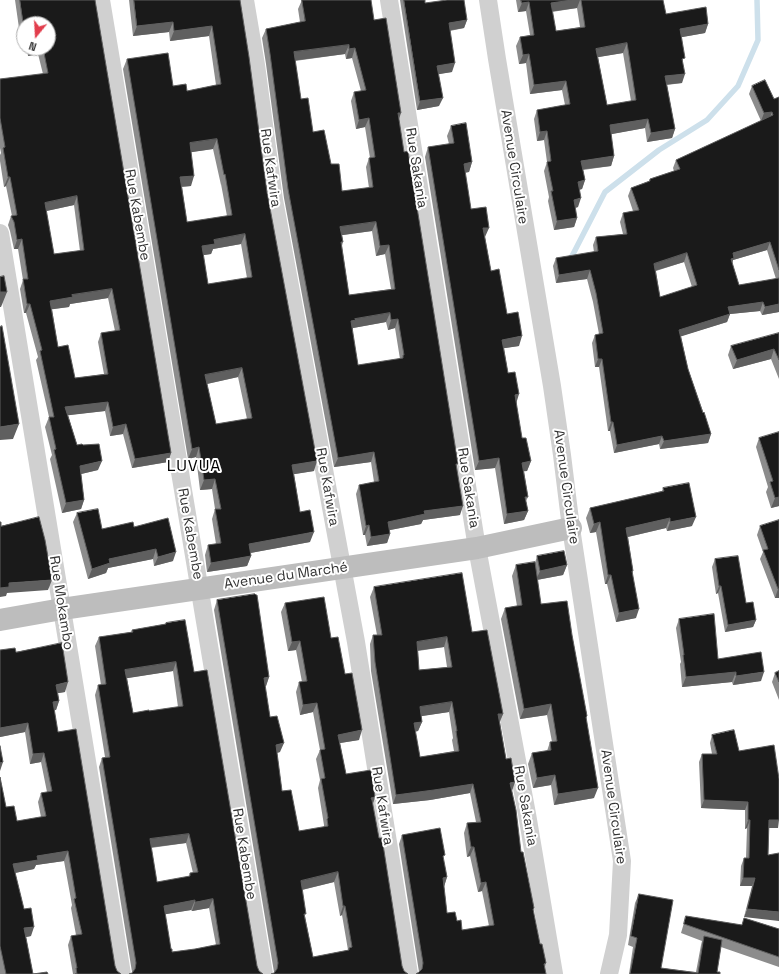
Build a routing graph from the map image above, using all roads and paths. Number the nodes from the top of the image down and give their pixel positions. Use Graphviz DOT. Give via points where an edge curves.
graph roads {
  1 [pos="101,0"];
  2 [pos="245,0"];
  3 [pos="389,0"];
  4 [pos="488,0"];
  5 [pos="0,233"];
  6 [pos="571,528"];
  7 [pos="477,548"];
  8 [pos="342,568"];
  9 [pos="199,589"];
  10 [pos="62,609"];
  11 [pos="0,620"];
  12 [pos="122,974"];
  13 [pos="264,974"];
  14 [pos="409,974"];
  15 [pos="554,974"];
  16 [pos="609,974"];
  1 -- 9 [label="street, Rue Kabembe"];
  2 -- 8 [label="street, Rue Kafwira" via="274,200"];
  3 -- 7 [label="street, Rue Sakania"];
  4 -- 6 [label="street, Avenue Circulaire" via="552,386"];
  5 -- 10 [label="street, Rue Mokambo"];
  6 -- 7 [label="street, Avenue du Marché"];
  6 -- 16 [label="street, Avenue Circulaire" via="622,861 618,935"];
  7 -- 8 [label="street, Avenue du Marché"];
  7 -- 15 [label="street, Rue Sakania"];
  8 -- 9 [label="street, Avenue du Marché"];
  8 -- 14 [label="street, Rue Kafwira"];
  9 -- 10 [label="street, Avenue du Marché"];
  9 -- 13 [label="street, Rue Kabembe"];
  10 -- 11 [label="street, Avenue du Marché"];
  10 -- 12 [label="street, Rue Mokambo"];
}
